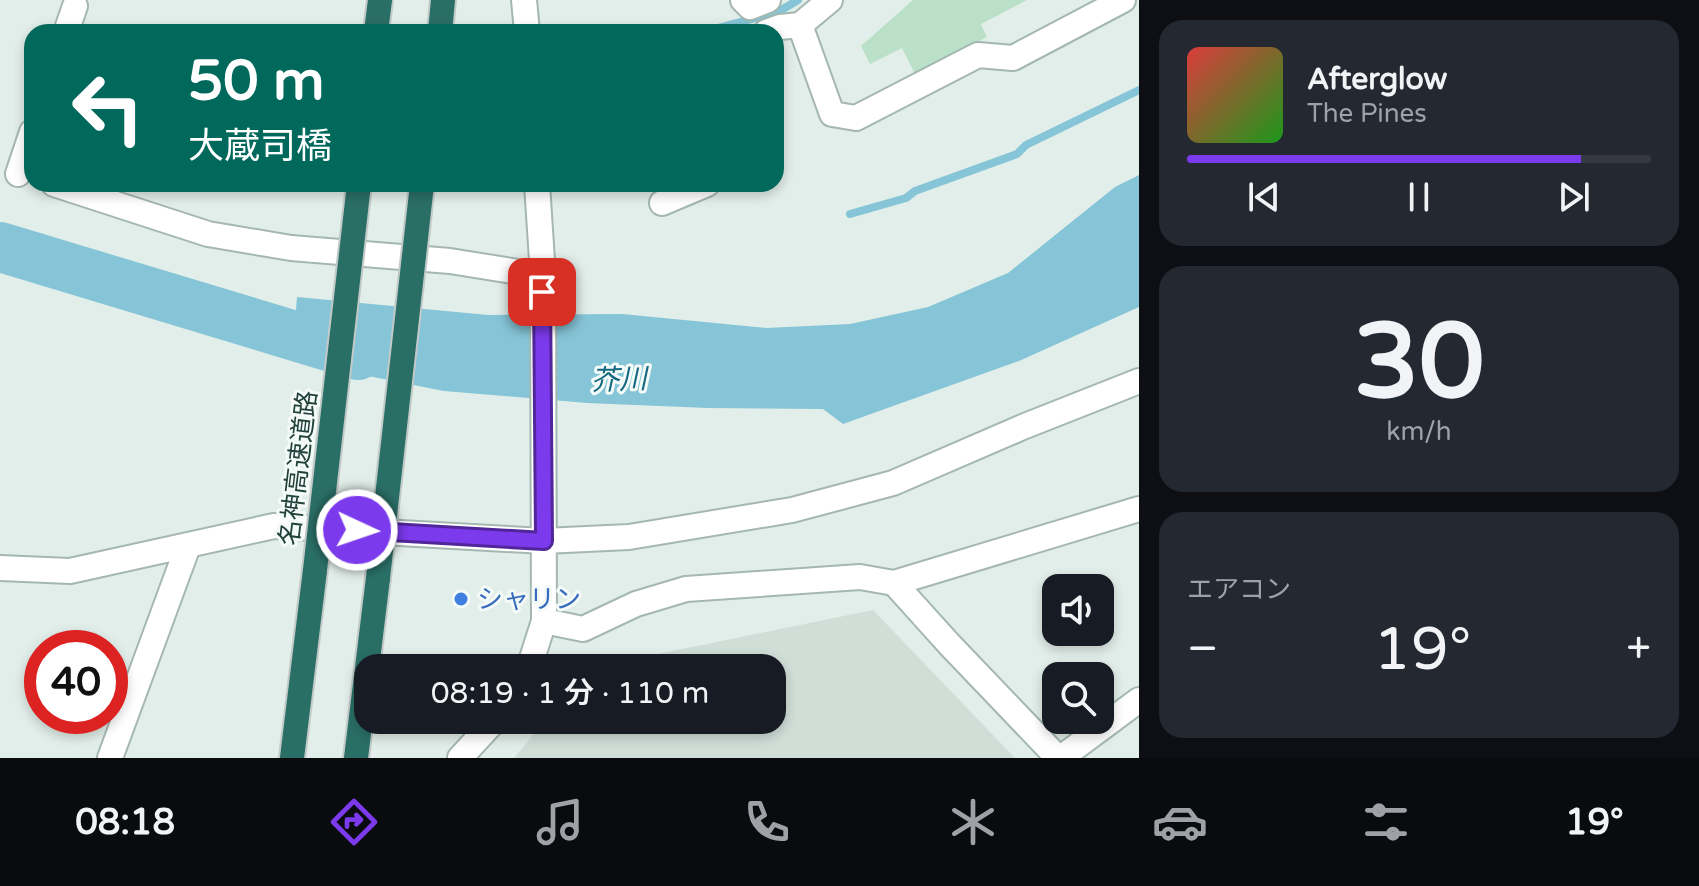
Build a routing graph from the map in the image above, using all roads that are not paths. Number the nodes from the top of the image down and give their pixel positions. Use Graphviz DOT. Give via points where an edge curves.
graph roads {
  1 [pos="380,0"];
  2 [pos="443,0"];
  3 [pos="524,0"];
  4 [pos="743,0"];
  5 [pos="768,0"];
  6 [pos="830,0"];
  7 [pos="1123,0"];
  8 [pos="75,6"];
  9 [pos="69,24"];
  10 [pos="377,24"];
  11 [pos="441,24"];
  12 [pos="526,24"];
  13 [pos="784,27"];
  14 [pos="784,31"];
  15 [pos="24,154"];
  16 [pos="17,173"];
  17 [pos="79,192"];
  18 [pos="358,192"];
  19 [pos="421,192"];
  20 [pos="537,192"];
  21 [pos="688,192"];
  22 [pos="662,203"];
  23 [pos="542,284"];
  24 [pos="1139,381"];
  25 [pos="1139,509"];
  26 [pos="544,541"];
  27 [pos="188,546"];
  28 [pos="0,568"];
  29 [pos="894,583"];
  30 [pos="544,621"];
  31 [pos="533,654"];
  32 [pos="1139,700"];
  33 [pos="482,734"];
  34 [pos="110,758"];
  35 [pos="292,758"];
  36 [pos="356,758"];
  37 [pos="460,758"];
  38 [pos="1059,758"];
  1 -- 10 [label="highway"];
  2 -- 11 [label="highway"];
  3 -- 12 [label="street"];
  4 -- 5 [label="street" via="750,7"];
  6 -- 13 [label="street"];
  7 -- 14 [label="street" via="1013,58 978,55 856,118 832,114"];
  8 -- 9 [label="street"];
  15 -- 16 [label="street"];
  17 -- 23 [label="street" via="208,234 291,248 450,261"];
  18 -- 35 [label="highway, 名神高速道路, bridge"];
  19 -- 36 [label="highway, bridge"];
  20 -- 23 [label="street"];
  21 -- 22 [label="street"];
  23 -- 26 [label="street"];
  24 -- 26 [label="street" via="879,487 792,510 629,537"];
  25 -- 29 [label="street"];
  26 -- 27 [label="street" via="274,526"];
  26 -- 30 [label="street"];
  27 -- 28 [label="street" via="70,571"];
  27 -- 34 [label="street"];
  29 -- 30 [label="street" via="860,577 686,589 636,604 583,629"];
  29 -- 38 [label="street"];
  30 -- 31 [label="street"];
  32 -- 38 [label="street"];
  33 -- 37 [label="street"];
}
